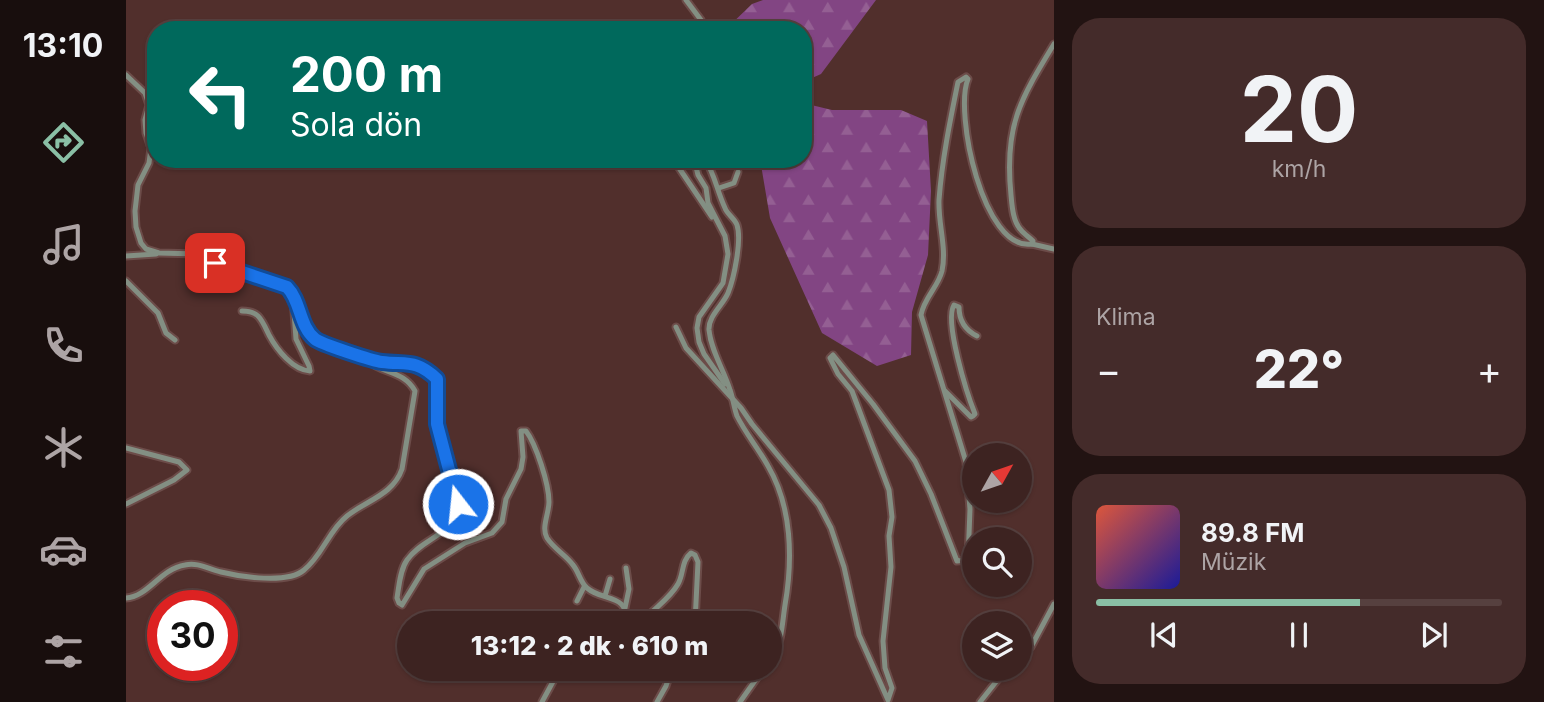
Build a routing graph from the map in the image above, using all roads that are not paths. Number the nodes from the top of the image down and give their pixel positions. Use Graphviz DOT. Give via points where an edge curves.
graph roads {
  1 [pos="686,0"];
  2 [pos="701,21"];
  3 [pos="1054,44"];
  4 [pos="126,75"];
  5 [pos="147,99"];
  6 [pos="147,118"];
  7 [pos="147,138"];
  8 [pos="148,168"];
  9 [pos="680,168"];
  10 [pos="696,168"];
  11 [pos="711,168"];
  12 [pos="738,172"];
  13 [pos="719,188"];
  14 [pos="715,220"];
  15 [pos="1032,244"];
  16 [pos="1054,249"];
  17 [pos="159,253"];
  18 [pos="126,256"];
  19 [pos="126,282"];
  20 [pos="292,292"];
  21 [pos="242,311"];
  22 [pos="676,327"];
  23 [pos="977,336"];
  24 [pos="175,340"];
  25 [pos="366,359"];
  26 [pos="943,389"];
  27 [pos="731,391"];
  28 [pos="733,399"];
  29 [pos="126,448"];
  30 [pos="126,504"];
  31 [pos="626,568"];
  32 [pos="610,579"];
  33 [pos="584,587"];
  34 [pos="605,596"];
  35 [pos="126,598"];
  36 [pos="577,601"];
  37 [pos="1054,604"];
  38 [pos="625,608"];
  39 [pos="625,611"];
  40 [pos="653,611"];
  41 [pos="696,611"];
  42 [pos="782,625"];
  43 [pos="1032,645"];
  44 [pos="554,681"];
  45 [pos="668,681"];
  46 [pos="755,681"];
  47 [pos="997,681"];
  48 [pos="889,701"];
  49 [pos="542,702"];
  50 [pos="657,702"];
  51 [pos="740,702"];
  52 [pos="981,702"];
  1 -- 2 [label="street"];
  3 -- 15 [label="street" via="1016,113 1008,164 1015,219"];
  4 -- 5 [label="street"];
  6 -- 7 [label="street"];
  8 -- 17 [label="street" via="137,188 136,227 146,249"];
  9 -- 14 [label="street"];
  10 -- 14 [label="street"];
  11 -- 13 [label="street"];
  12 -- 13 [label="street" via="734,183"];
  13 -- 27 [label="street" via="739,236 727,295 709,325 710,341"];
  14 -- 27 [label="street" via="725,236 728,254 723,283 699,317 697,328 704,355"];
  15 -- 16 [label="street"];
  15 -- 26 [label="street" via="1002,230 983,197 968,138 968,79 962,77 945,139 939,200 942,273 921,315"];
  17 -- 18 [label="street"];
  17 -- 20 [label="street" via="198,254"];
  19 -- 24 [label="street" via="158,313"];
  20 -- 21 [label="street" via="296,339 310,371 280,352 259,317"];
  20 -- 25 [label="street" via="311,336"];
  22 -- 28 [label="street" via="686,348"];
  23 -- 26 [label="street" via="965,326 959,307 954,305 950,320 975,414 971,417"];
  25 -- 33 [label="street" via="408,362 437,379 437,424 458,504 450,525 406,561 398,603 406,601 424,569 465,543 492,533 502,522 506,499 521,469 521,431 528,433 547,484 544,532 573,565"];
  25 -- 35 [label="street" via="404,377 415,391 402,469 389,489 345,517 299,574 268,578 183,565 160,575 139,595"];
  26 -- 48 [label="street" via="966,462 970,554 963,562 957,561 915,461 833,355 830,358 852,391 889,489 891,567 883,641 884,668 892,688"];
  27 -- 28 [label="street"];
  28 -- 42 [label="street" via="786,509 787,594"];
  28 -- 48 [label="street" via="819,505 831,528 859,635"];
  29 -- 30 [label="street" via="179,462 187,469"];
  31 -- 38 [label="street" via="629,589"];
  32 -- 34 [label="street"];
  33 -- 34 [label="street"];
  33 -- 36 [label="street"];
  34 -- 38 [label="street"];
  37 -- 43 [label="street"];
  38 -- 39 [label="street"];
  40 -- 41 [label="street" via="678,585 691,554 698,562"];
  44 -- 49 [label="street"];
  45 -- 50 [label="street"];
  46 -- 51 [label="street"];
  47 -- 52 [label="street"];
}
